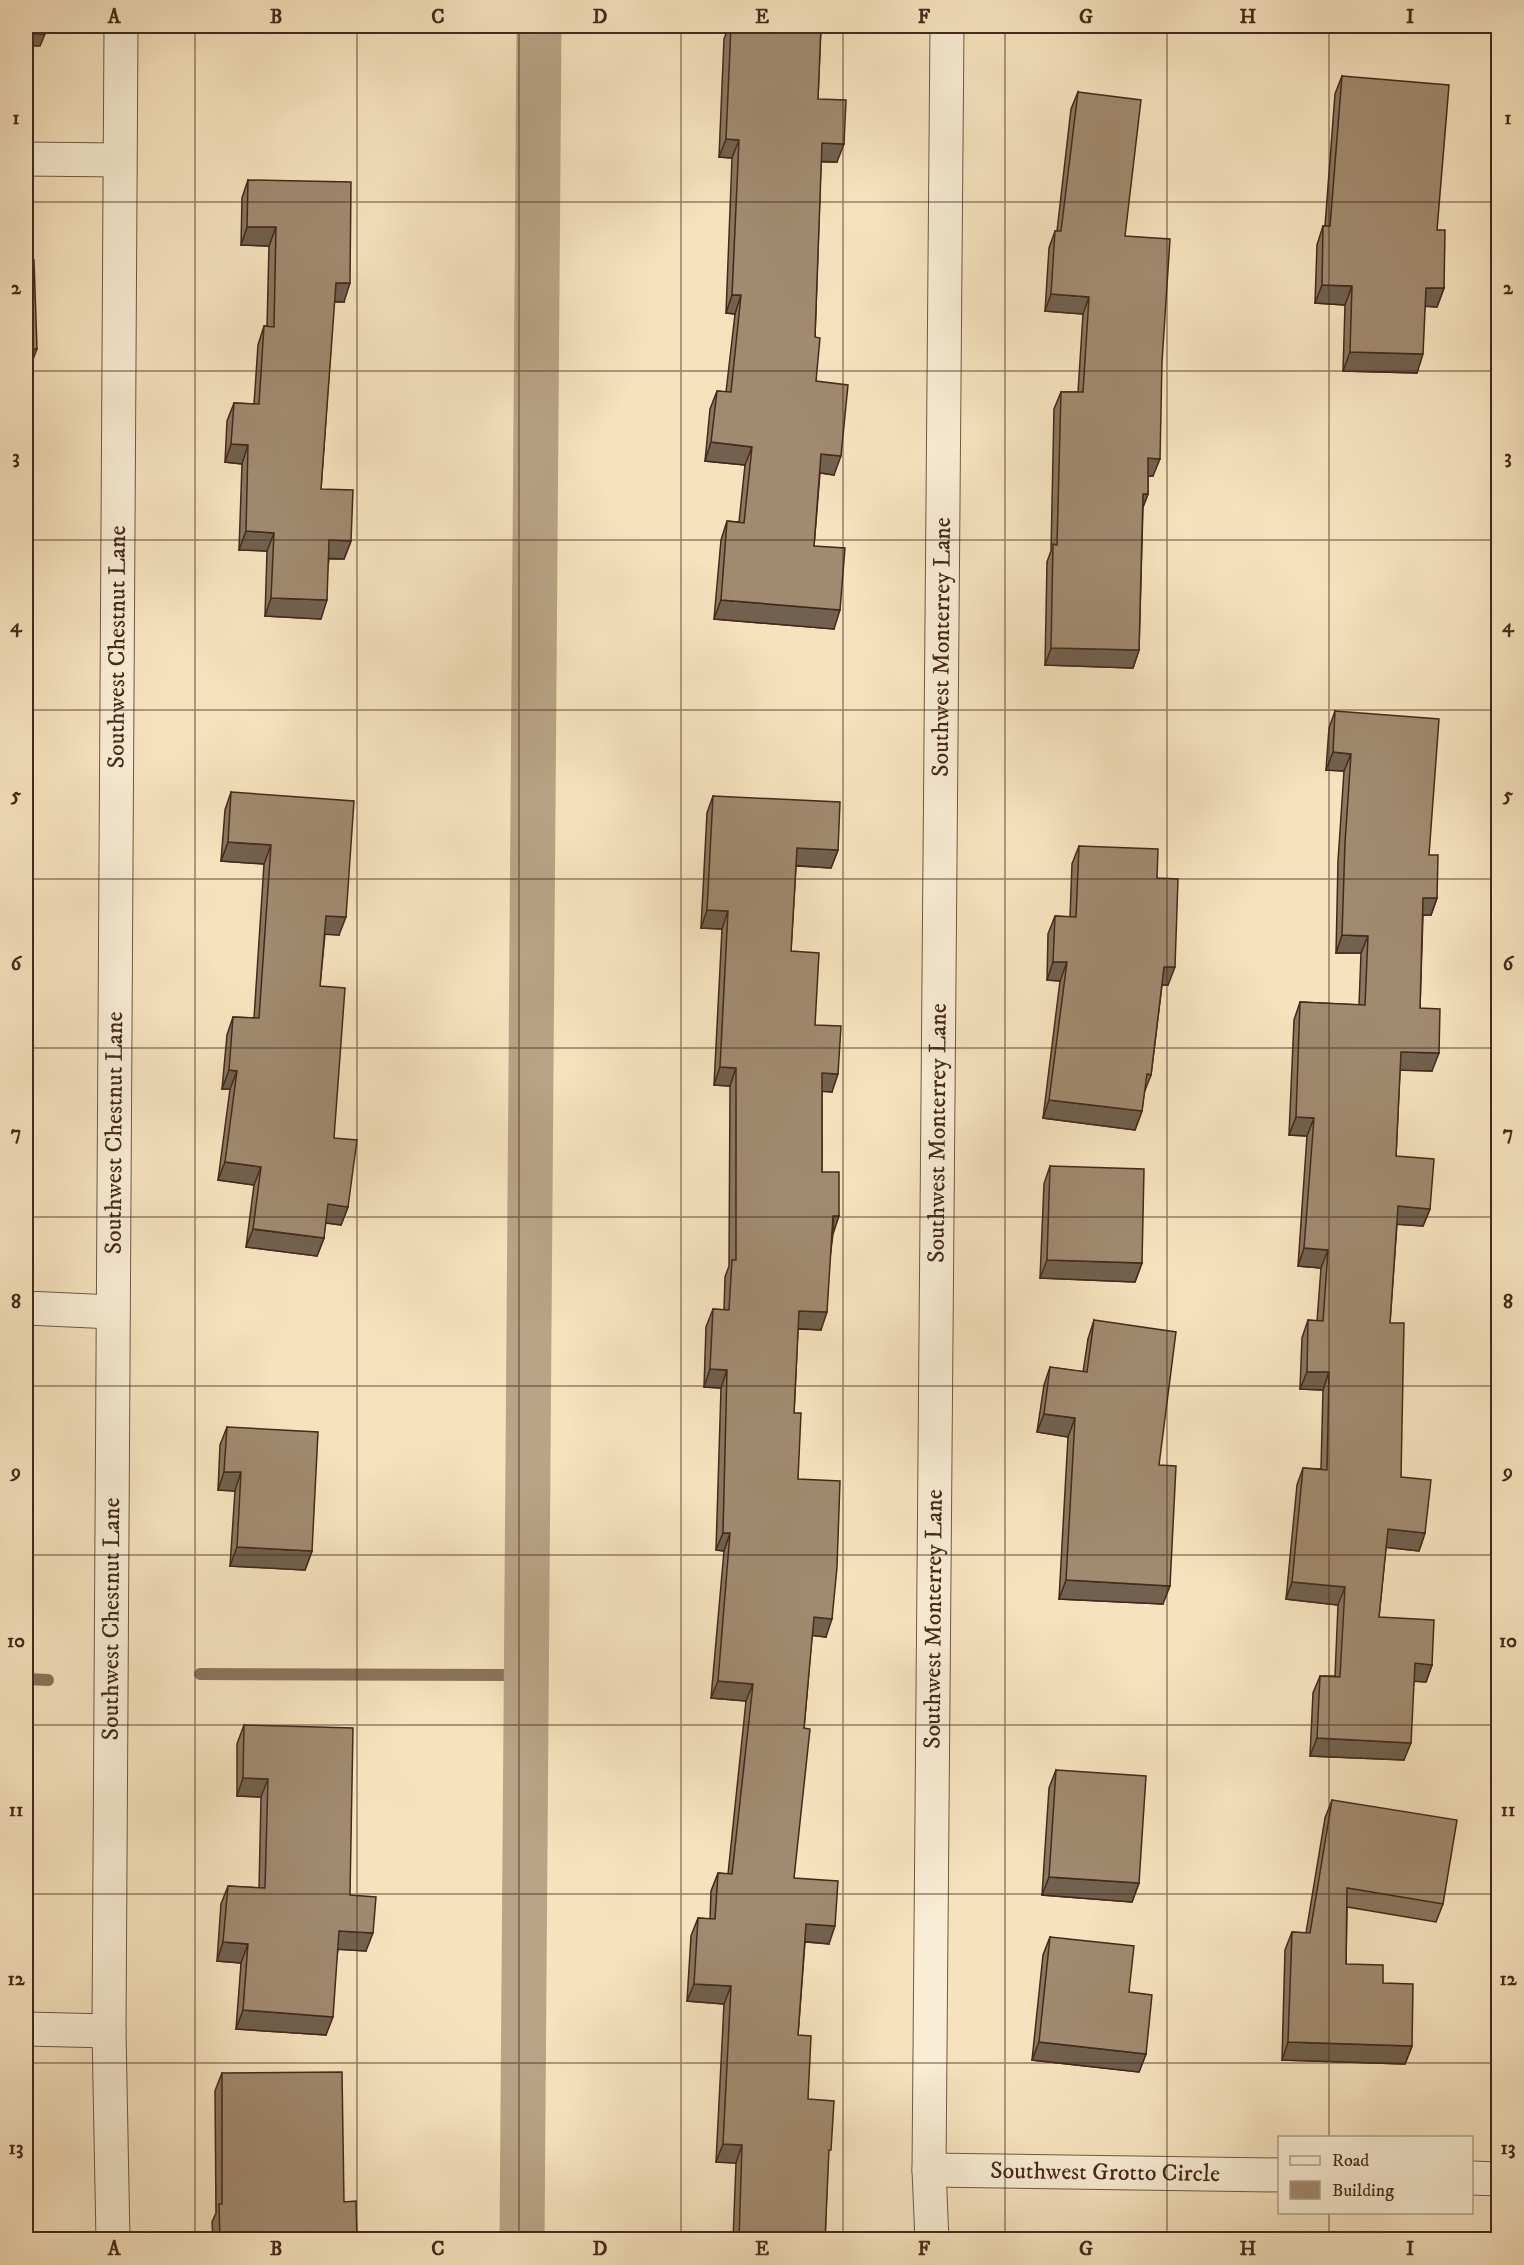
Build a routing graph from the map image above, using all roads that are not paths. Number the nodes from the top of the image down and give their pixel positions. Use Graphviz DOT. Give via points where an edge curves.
graph roads {
  1 [pos="121,26"];
  2 [pos="947,26"];
  3 [pos="26,159"];
  4 [pos="119,160"];
  5 [pos="26,1308"];
  6 [pos="113,1312"];
  7 [pos="26,2029"];
  8 [pos="109,2031"];
  9 [pos="929,2170"];
  10 [pos="1278,2175"];
  11 [pos="1473,2178"];
  12 [pos="1498,2179"];
  13 [pos="113,2240"];
  14 [pos="932,2240"];
  1 -- 4 [label="street, Southwest Chestnut Lane"];
  2 -- 9 [label="street, Southwest Monterrey Lane"];
  3 -- 4 [label="street"];
  4 -- 6 [label="street, Southwest Chestnut Lane"];
  5 -- 6 [label="street"];
  6 -- 8 [label="street, Southwest Chestnut Lane"];
  7 -- 8 [label="street"];
  8 -- 13 [label="street, Southwest Chestnut Lane"];
  9 -- 10 [label="street, Southwest Grotto Circle"];
  9 -- 14 [label="street, Southwest Monterrey Lane"];
  11 -- 12 [label="street"];
}
